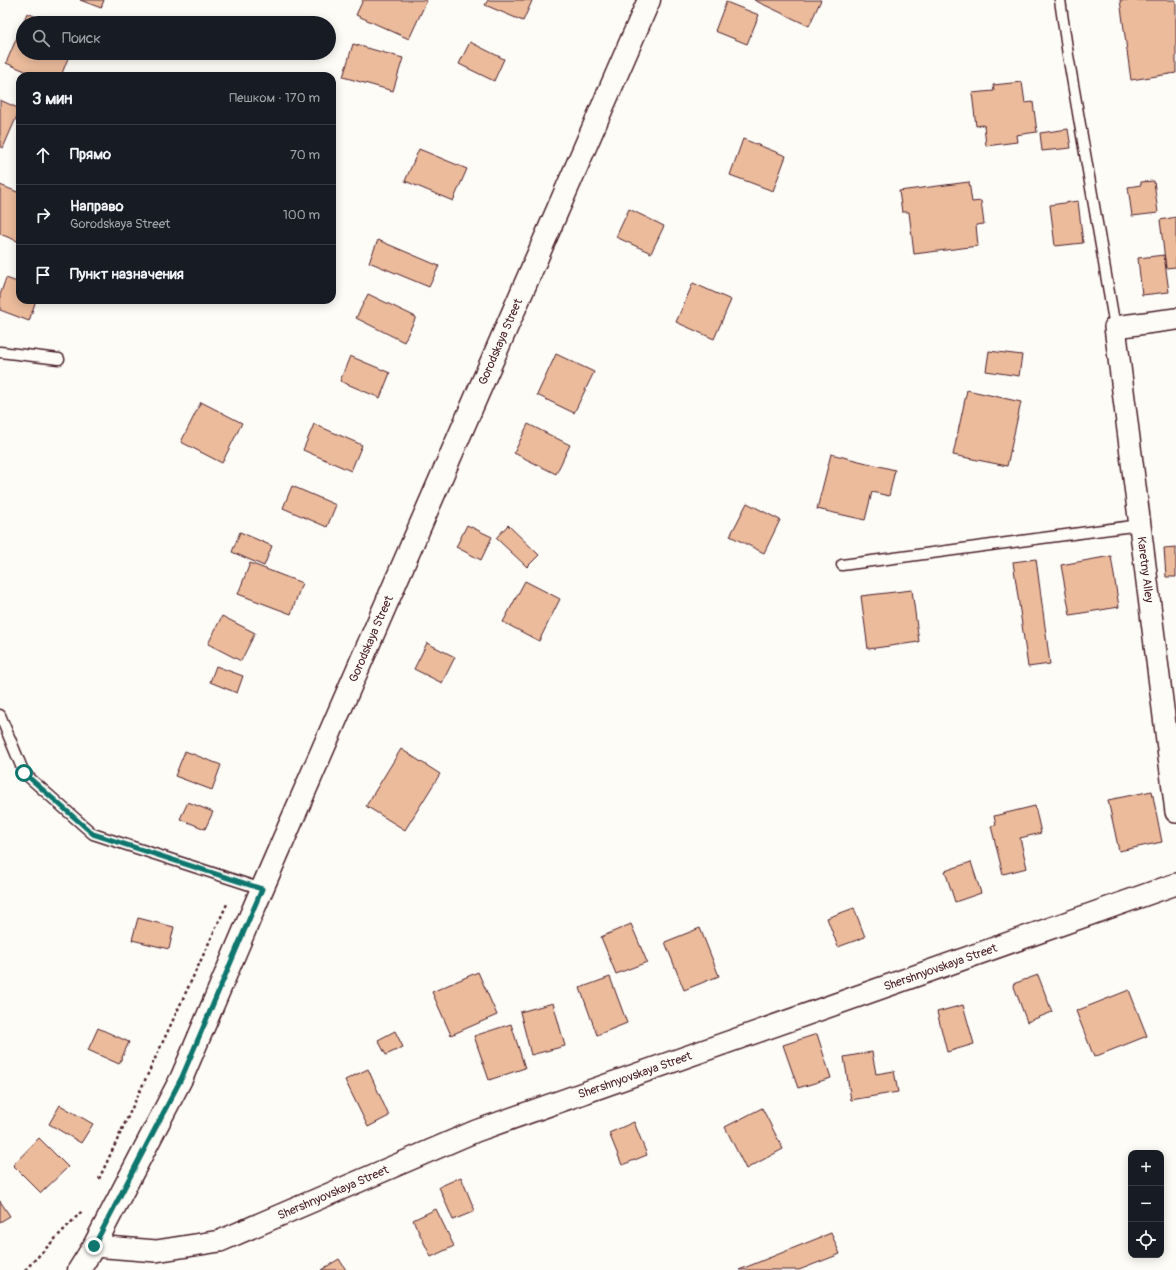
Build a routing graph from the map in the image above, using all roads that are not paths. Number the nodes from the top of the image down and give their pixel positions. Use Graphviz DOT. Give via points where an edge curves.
graph roads {
  1 [pos="649,0"];
  2 [pos="1060,0"];
  3 [pos="1176,319"];
  4 [pos="1114,327"];
  5 [pos="0,352"];
  6 [pos="60,359"];
  7 [pos="1140,525"];
  8 [pos="842,565"];
  9 [pos="0,715"];
  10 [pos="1176,812"];
  11 [pos="1176,884"];
  12 [pos="262,889"];
  13 [pos="94,1246"];
  14 [pos="79,1270"];
  1 -- 12 [label="street, Gorodskaya Street"];
  2 -- 4 [label="lane"];
  3 -- 4 [label="street"];
  4 -- 7 [label="street, Karetny Alley"];
  5 -- 6 [label="lane"];
  7 -- 8 [label="lane"];
  7 -- 10 [label="street, Karetny Alley"];
  9 -- 12 [label="lane" via="24,773 93,834"];
  11 -- 13 [label="street, Shershnyovskaya Street" via="476,1131 220,1241 156,1251"];
  12 -- 13 [label="street, Gorodskaya Street" via="182,1077"];
  13 -- 14 [label="street, Gorodskaya Street"];
}
